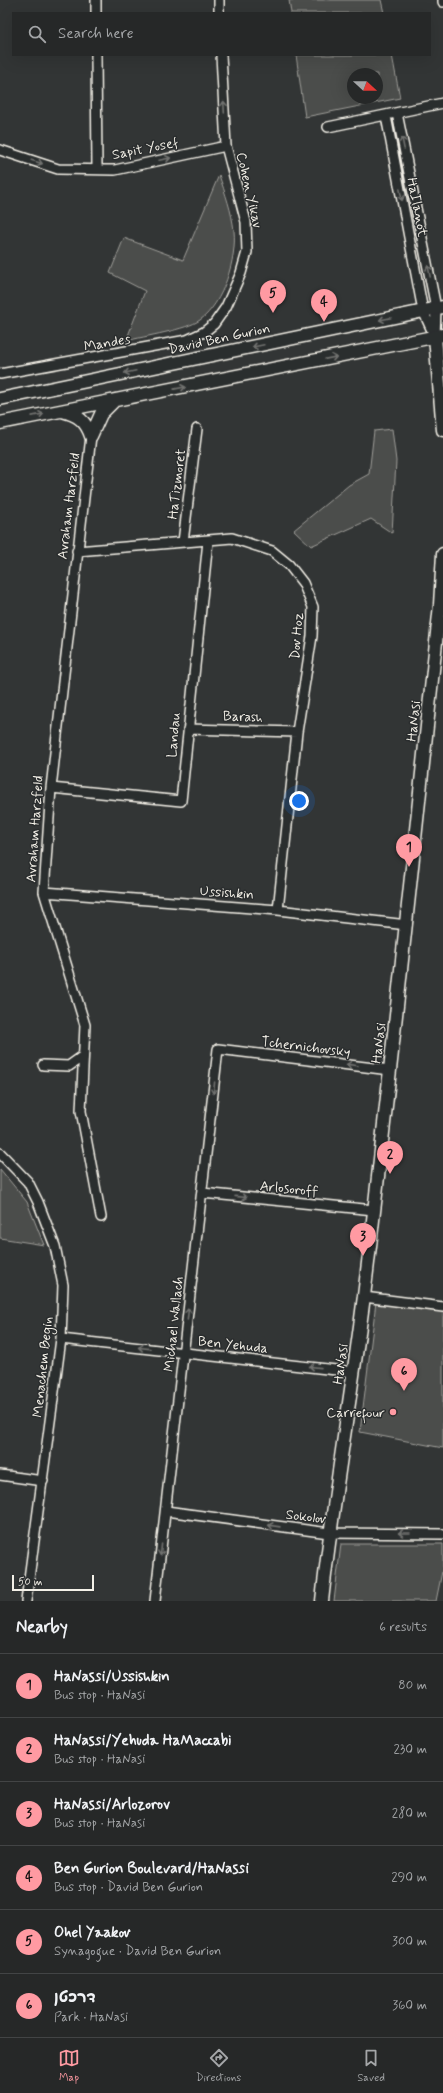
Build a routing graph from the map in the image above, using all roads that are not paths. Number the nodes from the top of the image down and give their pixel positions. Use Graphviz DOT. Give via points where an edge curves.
graph roads {
  1 [pos="96,0"];
  2 [pos="219,0"];
  3 [pos="96,12"];
  4 [pos="219,12"];
  5 [pos="96,56"];
  6 [pos="221,56"];
  7 [pos="443,103"];
  8 [pos="397,114"];
  9 [pos="386,116"];
  10 [pos="328,127"];
  11 [pos="226,146"];
  12 [pos="0,150"];
  13 [pos="97,169"];
  14 [pos="440,307"];
  15 [pos="423,311"];
  16 [pos="214,324"];
  17 [pos="439,336"];
  18 [pos="0,374"];
  19 [pos="0,399"];
  20 [pos="115,400"];
  21 [pos="60,411"];
  22 [pos="0,423"];
  23 [pos="197,429"];
  24 [pos="443,430"];
  25 [pos="91,436"];
  26 [pos="208,541"];
  27 [pos="183,542"];
  28 [pos="76,551"];
  29 [pos="443,554"];
  30 [pos="441,605"];
  31 [pos="188,729"];
  32 [pos="297,732"];
  33 [pos="51,788"];
  34 [pos="44,892"];
  35 [pos="278,910"];
  36 [pos="407,925"];
  37 [pos="218,1050"];
  38 [pos="83,1056"];
  39 [pos="43,1065"];
  40 [pos="390,1070"];
  41 [pos="0,1153"];
  42 [pos="202,1193"];
  43 [pos="374,1210"];
  44 [pos="100,1217"];
  45 [pos="364,1297"];
  46 [pos="443,1306"];
  47 [pos="61,1339"];
  48 [pos="184,1353"];
  49 [pos="354,1372"];
  50 [pos="0,1475"];
  51 [pos="43,1481"];
  52 [pos="166,1511"];
  53 [pos="329,1533"];
  54 [pos="443,1534"];
  55 [pos="26,1601"];
  56 [pos="156,1601"];
  57 [pos="322,1601"];
  1 -- 3 [label="street"];
  2 -- 4 [label="street"];
  5 -- 13 [label="street"];
  11 -- 6 [label="street, Cohen Yikav, one-way"];
  7 -- 8 [label="street"];
  8 -- 9 [label="street"];
  14 -- 8 [label="street, HaIlanot, one-way"];
  9 -- 10 [label="street"];
  9 -- 15 [label="street, HaIlanot, one-way"];
  13 -- 11 [label="street, Sapit Yosef, one-way" via="115,170"];
  11 -- 16 [label="street, Cohen Yikav" via="246,222 246,252 234,292"];
  12 -- 13 [label="street, Sapit Yosef, one-way" via="58,168"];
  14 -- 15 [label="street, David Ben Gurion"];
  14 -- 17 [label="street, HaIlanot"];
  15 -- 17 [label="street, HaIlanot"];
  15 -- 19 [label="street, David Ben Gurion, one-way"];
  16 -- 18 [label="street, Mandes" via="187,340 163,346"];
  20 -- 17 [label="street, one-way"];
  17 -- 24 [label="street"];
  20 -- 21 [label="street"];
  20 -- 25 [label="street" via="101,414"];
  22 -- 21 [label="street, one-way"];
  21 -- 25 [label="street" via="74,414 82,420"];
  23 -- 27 [label="street, HaTizmoret"];
  25 -- 28 [label="street, Avraham Harzfeld"];
  26 -- 27 [label="street, Dov Hoz"];
  26 -- 31 [label="street, Landau"];
  26 -- 32 [label="street, Dov Hoz" via="232,538 272,551 289,565 304,583 313,607 312,636"];
  27 -- 28 [label="street, Dov Hoz"];
  28 -- 33 [label="street, Avraham Harzfeld"];
  29 -- 30 [label="street, HaNasi"];
  30 -- 36 [label="street, HaNasi"];
  31 -- 32 [label="street, Barash"];
  31 -- 33 [label="street, Landau" via="181,801"];
  32 -- 35 [label="street, Dov Hoz"];
  33 -- 34 [label="street, Avraham Harzfeld"];
  34 -- 35 [label="street, Ussishkin"];
  34 -- 38 [label="street, Avraham Harzfeld" via="84,1025"];
  35 -- 36 [label="street, Ussishkin"];
  36 -- 40 [label="street, HaNasi"];
  40 -- 37 [label="street, Tchernichovsky, one-way"];
  37 -- 42 [label="street, Michael Wallach, one-way"];
  38 -- 39 [label="street" via="69,1066"];
  38 -- 44 [label="street, Avraham Harzfeld" via="81,1111"];
  40 -- 43 [label="street, HaNasi"];
  41 -- 47 [label="street, Menachem Begin" via="28,1182 56,1246 63,1285"];
  42 -- 43 [label="street, Arlosoroff, one-way"];
  48 -- 42 [label="street, Michael Wallach, one-way"];
  43 -- 45 [label="street, HaNasi"];
  45 -- 46 [label="street"];
  45 -- 49 [label="street, HaNasi"];
  48 -- 47 [label="street, Ben Yehuda, one-way"];
  47 -- 51 [label="street, Menachem Begin"];
  49 -- 48 [label="street, Ben Yehuda, one-way"];
  48 -- 52 [label="street, Michael Wallach"];
  49 -- 53 [label="street, HaNasi"];
  50 -- 51 [label="street"];
  51 -- 55 [label="street, Menachem Begin"];
  53 -- 52 [label="street, Sokolov, one-way"];
  52 -- 56 [label="street, Michael Wallach, one-way"];
  54 -- 53 [label="street, Sokolov, one-way"];
  53 -- 57 [label="street, HaNasi"];
}
